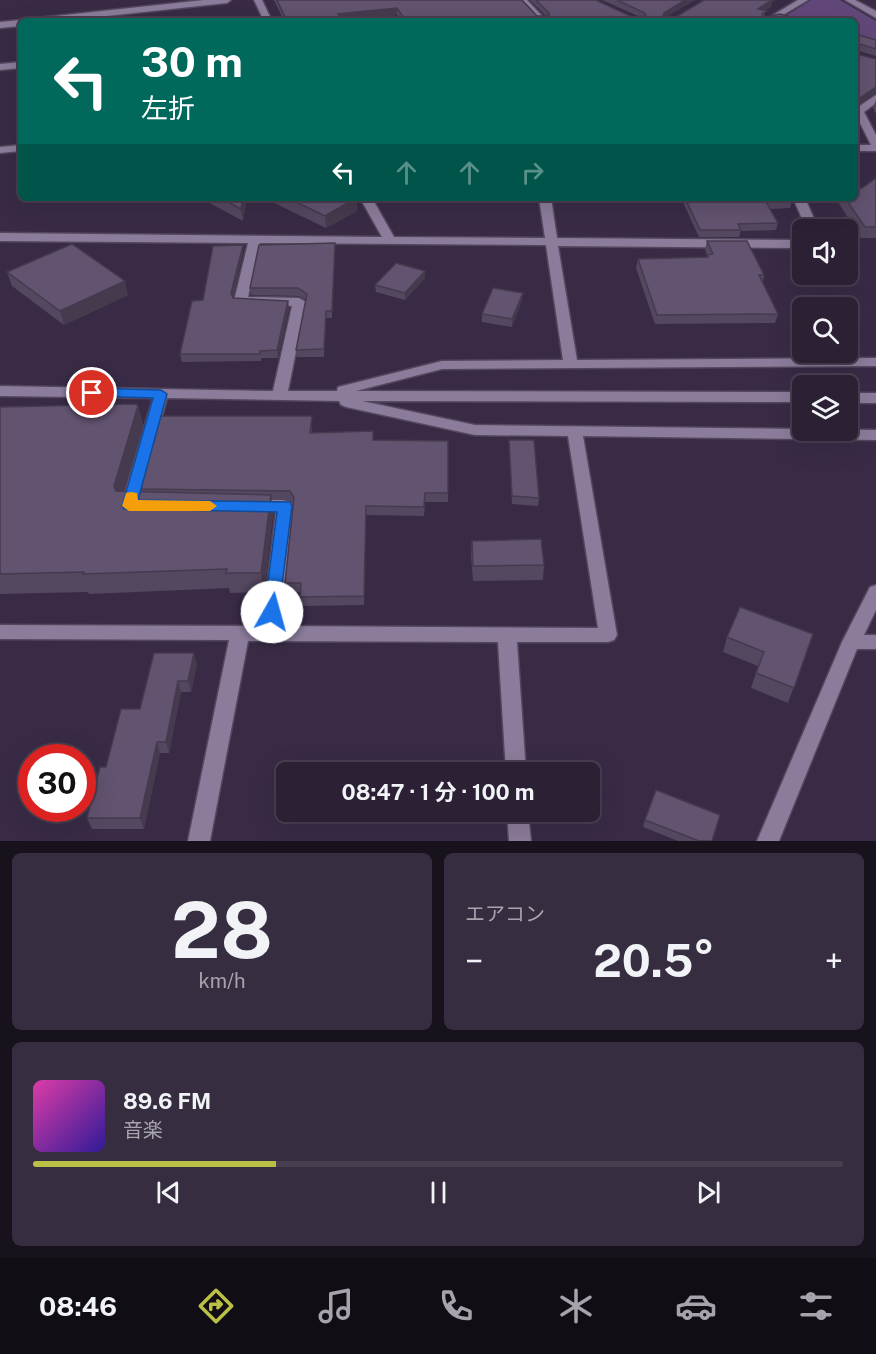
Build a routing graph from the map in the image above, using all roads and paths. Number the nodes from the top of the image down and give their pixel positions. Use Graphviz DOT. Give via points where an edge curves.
graph roads {
  1 [pos="227,0"];
  2 [pos="258,0"];
  3 [pos="522,0"];
  4 [pos="804,0"];
  5 [pos="849,0"];
  6 [pos="876,15"];
  7 [pos="63,18"];
  8 [pos="267,18"];
  9 [pos="540,18"];
  10 [pos="772,18"];
  11 [pos="18,23"];
  12 [pos="0,25"];
  13 [pos="18,65"];
  14 [pos="0,67"];
  15 [pos="876,98"];
  16 [pos="858,109"];
  17 [pos="858,112"];
  18 [pos="876,147"];
  19 [pos="18,148"];
  20 [pos="858,148"];
  21 [pos="0,150"];
  22 [pos="368,201"];
  23 [pos="546,201"];
  24 [pos="800,201"];
  25 [pos="808,219"];
  26 [pos="0,237"];
  27 [pos="255,239"];
  28 [pos="390,240"];
  29 [pos="553,244"];
  30 [pos="792,244"];
  31 [pos="570,362"];
  32 [pos="876,362"];
  33 [pos="0,391"];
  34 [pos="161,394"];
  35 [pos="280,394"];
  36 [pos="319,396"];
  37 [pos="792,398"];
  38 [pos="858,398"];
  39 [pos="876,398"];
  40 [pos="575,432"];
  41 [pos="876,435"];
  42 [pos="153,506"];
  43 [pos="237,506"];
  44 [pos="876,592"];
  45 [pos="0,632"];
  46 [pos="240,633"];
  47 [pos="270,634"];
  48 [pos="507,635"];
  49 [pos="851,642"];
  50 [pos="876,642"];
  51 [pos="515,762"];
  52 [pos="519,822"];
  53 [pos="199,841"];
  54 [pos="520,841"];
  55 [pos="768,841"];
  1 -- 7 [label="street"];
  2 -- 8 [label="street"];
  3 -- 9 [label="street"];
  4 -- 10 [label="street"];
  5 -- 6 [label="street"];
  11 -- 12 [label="street"];
  13 -- 14 [label="street"];
  15 -- 16 [label="street"];
  17 -- 18 [label="street"];
  18 -- 20 [label="street"];
  19 -- 21 [label="street"];
  22 -- 28 [label="street"];
  23 -- 29 [label="street"];
  24 -- 25 [label="street"];
  26 -- 27 [label="street"];
  27 -- 28 [label="street"];
  27 -- 35 [label="street" via="241,301 299,302"];
  28 -- 29 [label="street"];
  29 -- 30 [label="street"];
  29 -- 31 [label="street"];
  31 -- 32 [label="street"];
  31 -- 36 [label="street" via="442,365"];
  33 -- 34 [label="street"];
  34 -- 35 [label="street"];
  34 -- 42 [label="street" via="129,506"];
  35 -- 36 [label="street"];
  36 -- 37 [label="street"];
  36 -- 40 [label="street" via="475,430"];
  38 -- 39 [label="street"];
  40 -- 41 [label="street"];
  40 -- 48 [label="street" via="608,636"];
  43 -- 47 [label="street" via="285,506"];
  44 -- 49 [label="street"];
  45 -- 46 [label="street"];
  46 -- 47 [label="street"];
  46 -- 53 [label="street"];
  47 -- 48 [label="street"];
  48 -- 51 [label="street"];
  49 -- 50 [label="street"];
  49 -- 55 [label="street"];
  52 -- 54 [label="street"];
}
